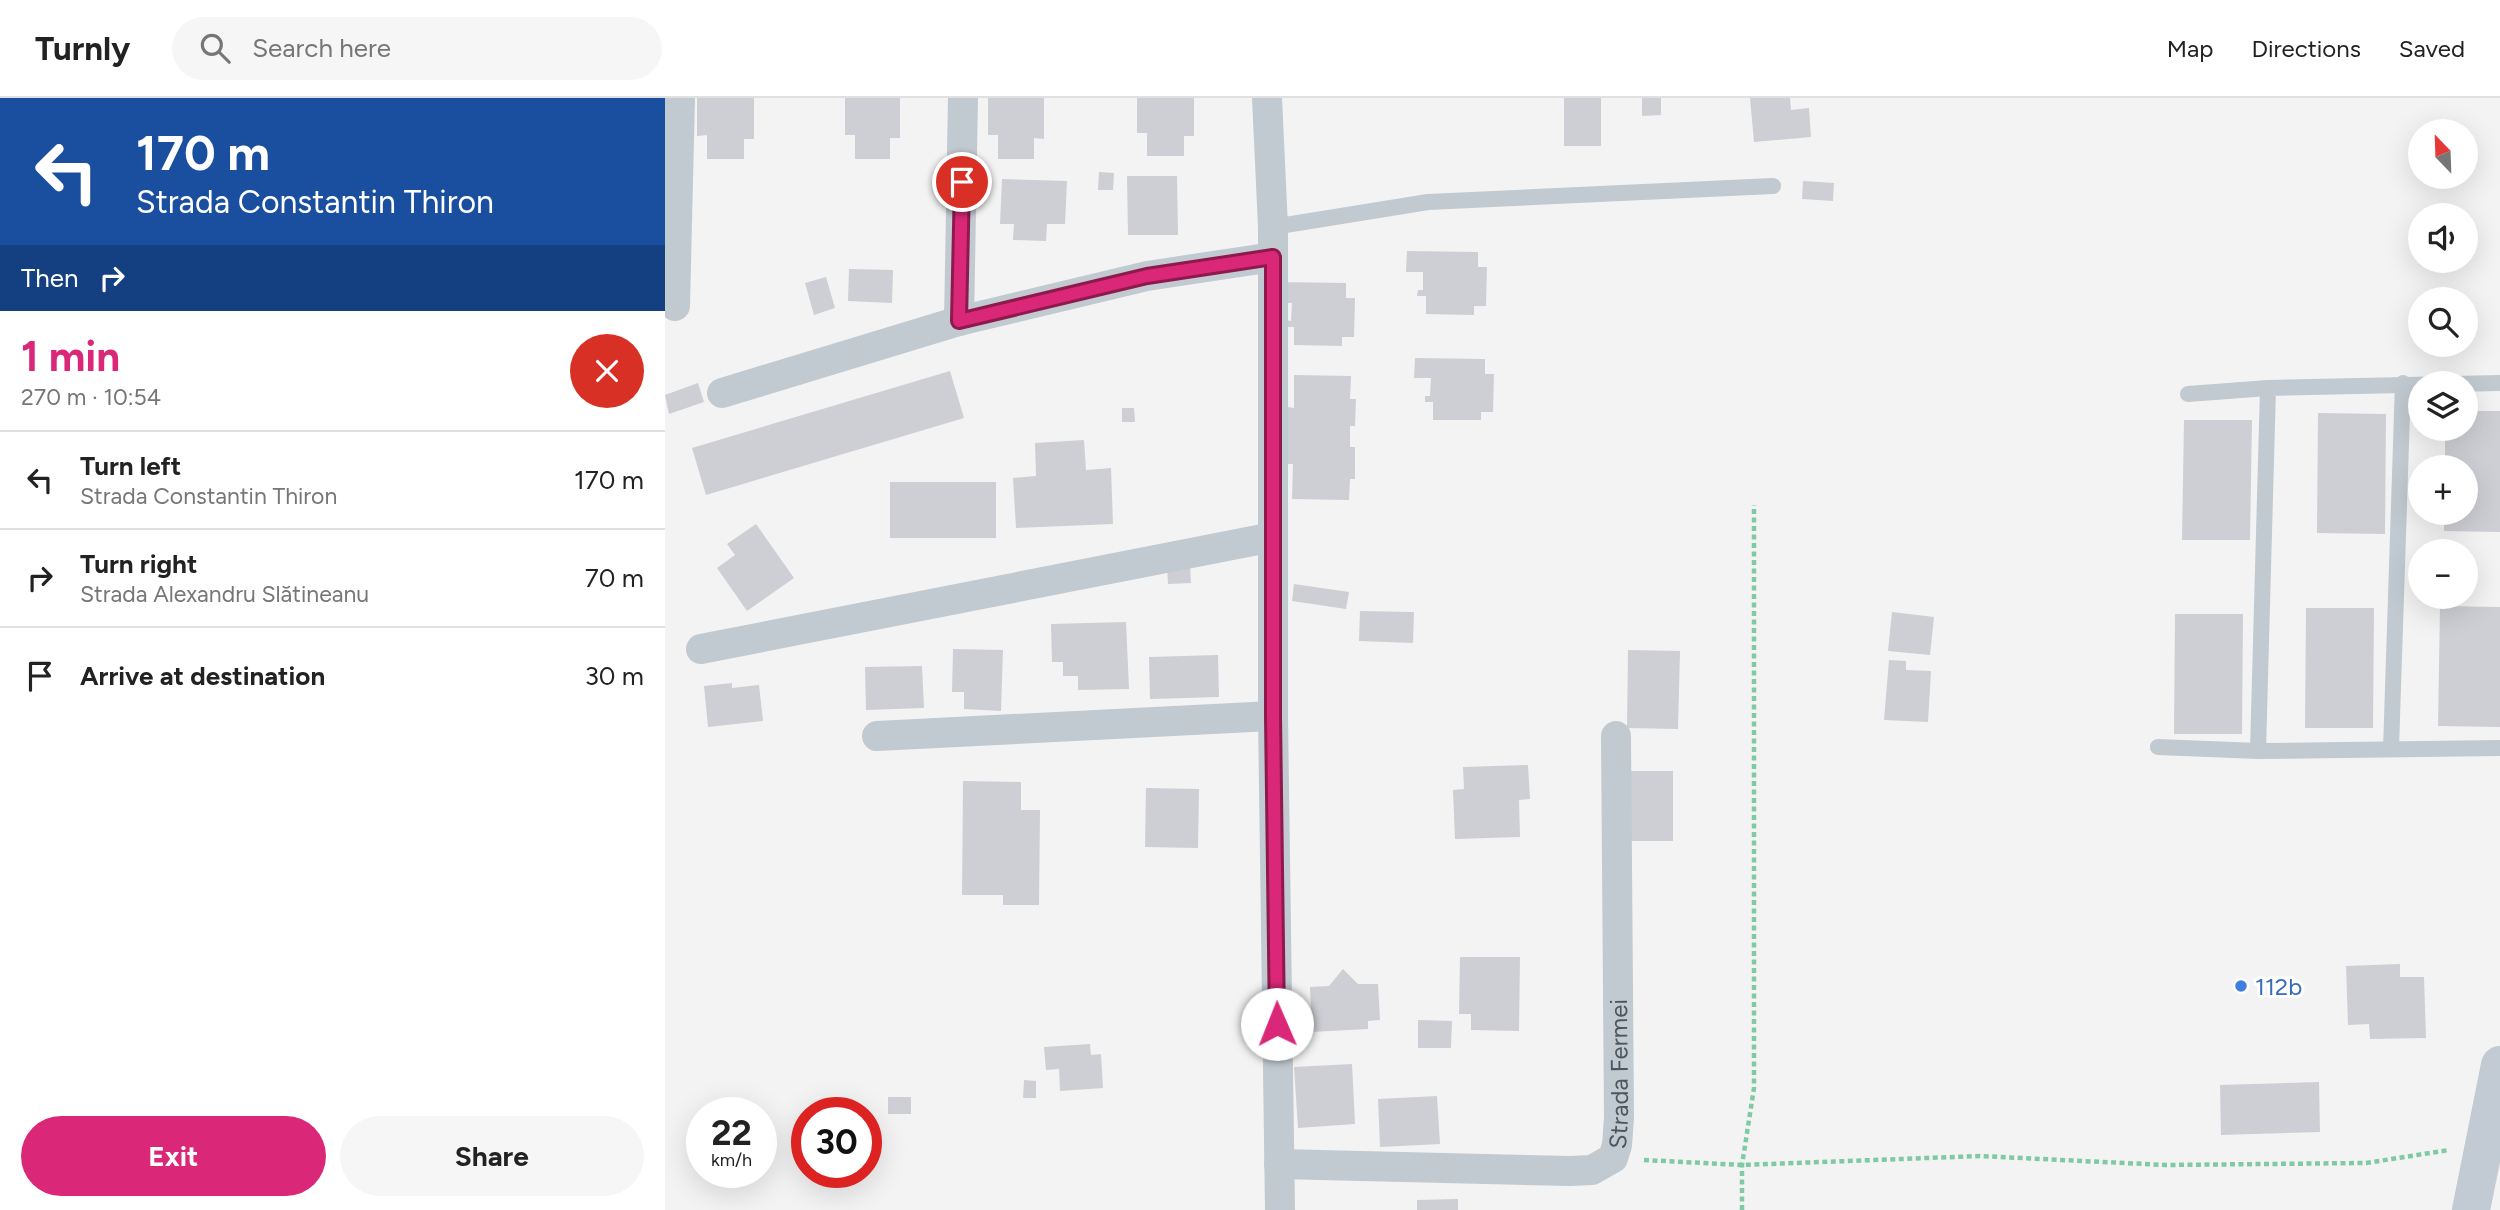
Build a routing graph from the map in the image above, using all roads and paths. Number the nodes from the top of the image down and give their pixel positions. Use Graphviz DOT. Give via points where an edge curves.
graph roads {
  1 [pos="680,98"];
  2 [pos="963,98"];
  3 [pos="1267,98"];
  4 [pos="1773,187"];
  5 [pos="1273,226"];
  6 [pos="1273,257"];
  7 [pos="675,306"];
  8 [pos="959,321"];
  9 [pos="2403,383"];
  10 [pos="2500,383"];
  11 [pos="2268,388"];
  12 [pos="722,393"];
  13 [pos="2188,394"];
  14 [pos="1754,505"];
  15 [pos="1273,537"];
  16 [pos="701,649"];
  17 [pos="1273,716"];
  18 [pos="877,736"];
  19 [pos="1616,736"];
  20 [pos="2158,747"];
  21 [pos="2500,748"];
  22 [pos="2391,749"];
  23 [pos="2258,751"];
  24 [pos="2500,1065"];
  25 [pos="2484,1144"];
  26 [pos="1613,1158"];
  27 [pos="1279,1164"];
  28 [pos="1742,1165"];
  29 [pos="1280,1210"];
  30 [pos="1742,1210"];
  31 [pos="2471,1210"];
  1 -- 7 [label="street"];
  2 -- 8 [label="street"];
  3 -- 5 [label="street"];
  4 -- 5 [label="lane" via="1428,202"];
  5 -- 6 [label="street"];
  6 -- 8 [label="street" via="1147,276"];
  6 -- 15 [label="street"];
  8 -- 12 [label="street"];
  9 -- 10 [label="lane"];
  9 -- 11 [label="lane"];
  9 -- 22 [label="lane"];
  11 -- 13 [label="lane"];
  11 -- 23 [label="lane"];
  14 -- 28 [label="path" via="1754,1088"];
  15 -- 16 [label="street"];
  15 -- 17 [label="street"];
  17 -- 18 [label="street"];
  17 -- 27 [label="street"];
  19 -- 26 [label="street, Strada Fermei" via="1619,1118"];
  20 -- 23 [label="lane"];
  21 -- 22 [label="lane"];
  22 -- 23 [label="lane"];
  24 -- 25 [label="street"];
  25 -- 28 [label="path" via="2366,1163 2165,1166 1980,1156"];
  25 -- 31 [label="street"];
  26 -- 27 [label="street, Strada Fermei" via="1592,1170 1570,1171"];
  26 -- 28 [label="path"];
  27 -- 29 [label="street"];
  28 -- 30 [label="path"];
}
